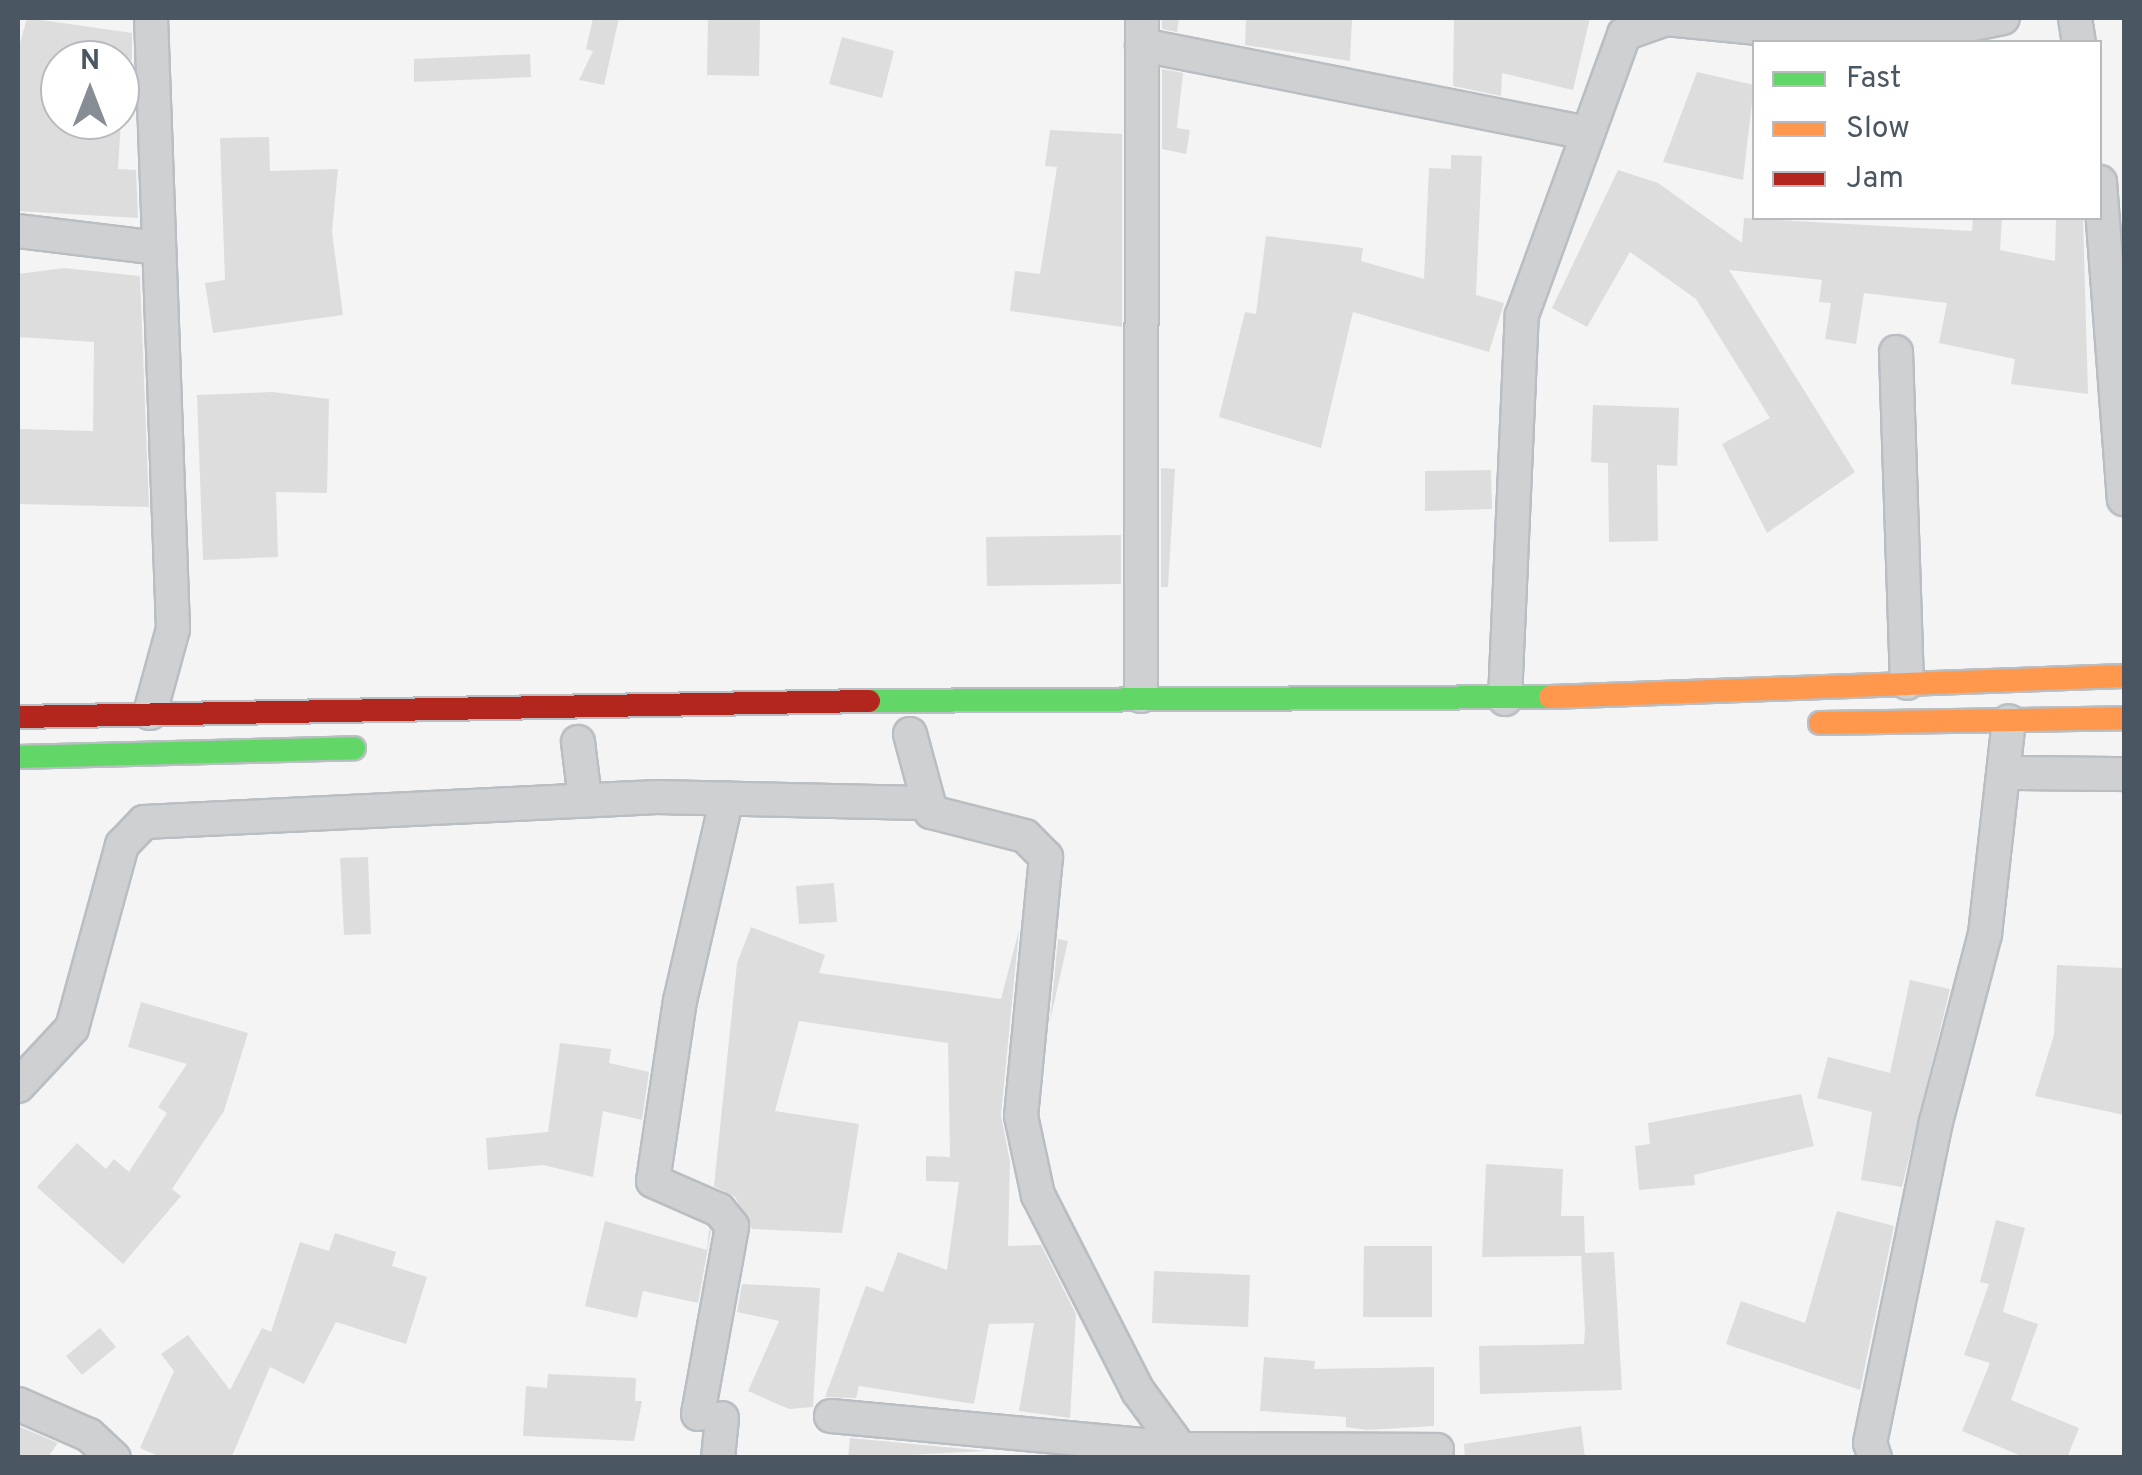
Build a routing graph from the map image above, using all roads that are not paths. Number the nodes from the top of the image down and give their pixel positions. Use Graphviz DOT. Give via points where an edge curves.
graph roads {
  1 [pos="151,18"];
  2 [pos="2003,18"];
  3 [pos="1808,25"];
  4 [pos="1142,31"];
  5 [pos="1583,132"];
  6 [pos="2102,208"];
  7 [pos="18,230"];
  8 [pos="158,248"];
  9 [pos="1896,352"];
  10 [pos="2124,498"];
  11 [pos="2124,676"];
  12 [pos="1906,683"];
  13 [pos="1142,696"];
  14 [pos="1504,699"];
  15 [pos="752,704"];
  16 [pos="150,714"];
  17 [pos="18,716"];
  18 [pos="2124,718"];
  19 [pos="2009,721"];
  20 [pos="1789,723"];
  21 [pos="910,734"];
  22 [pos="751,738"];
  23 [pos="578,742"];
  24 [pos="384,748"];
  25 [pos="18,757"];
  26 [pos="2007,773"];
  27 [pos="2124,774"];
  28 [pos="727,798"];
  29 [pos="585,799"];
  30 [pos="921,802"];
  31 [pos="18,1086"];
  32 [pos="18,1404"];
  33 [pos="830,1416"];
  34 [pos="80,1446"];
  35 [pos="1438,1450"];
  36 [pos="1186,1453"];
  37 [pos="114,1458"];
  38 [pos="718,1458"];
  39 [pos="1875,1458"];
  1 -- 8 [label="street"];
  2 -- 3 [label="street" via="1944,30"];
  3 -- 5 [label="street" via="1641,22 1610,54"];
  4 -- 5 [label="street"];
  4 -- 13 [label="street"];
  5 -- 14 [label="street" via="1518,340"];
  6 -- 10 [label="street"];
  7 -- 8 [label="street"];
  8 -- 16 [label="street" via="173,629"];
  9 -- 12 [label="street"];
  11 -- 12 [label="highway"];
  12 -- 14 [label="highway"];
  13 -- 14 [label="highway"];
  13 -- 15 [label="highway"];
  15 -- 16 [label="highway"];
  15 -- 22 [label="highway"];
  16 -- 17 [label="highway"];
  18 -- 19 [label="highway"];
  19 -- 20 [label="highway"];
  19 -- 26 [label="street"];
  21 -- 30 [label="street"];
  23 -- 29 [label="street"];
  24 -- 25 [label="highway"];
  26 -- 27 [label="street"];
  26 -- 39 [label="street" via="1986,934 1932,1141 1870,1443"];
  28 -- 29 [label="street"];
  28 -- 30 [label="street"];
  28 -- 38 [label="street" via="680,1001 653,1181 732,1226 710,1416"];
  29 -- 31 [label="street" via="144,822 122,845 72,1028"];
  30 -- 36 [label="street" via="1025,836 1046,858 1021,1116 1038,1196 1138,1392"];
  32 -- 34 [label="street"];
  33 -- 36 [label="street"];
  34 -- 37 [label="street"];
  35 -- 36 [label="street"];
}
